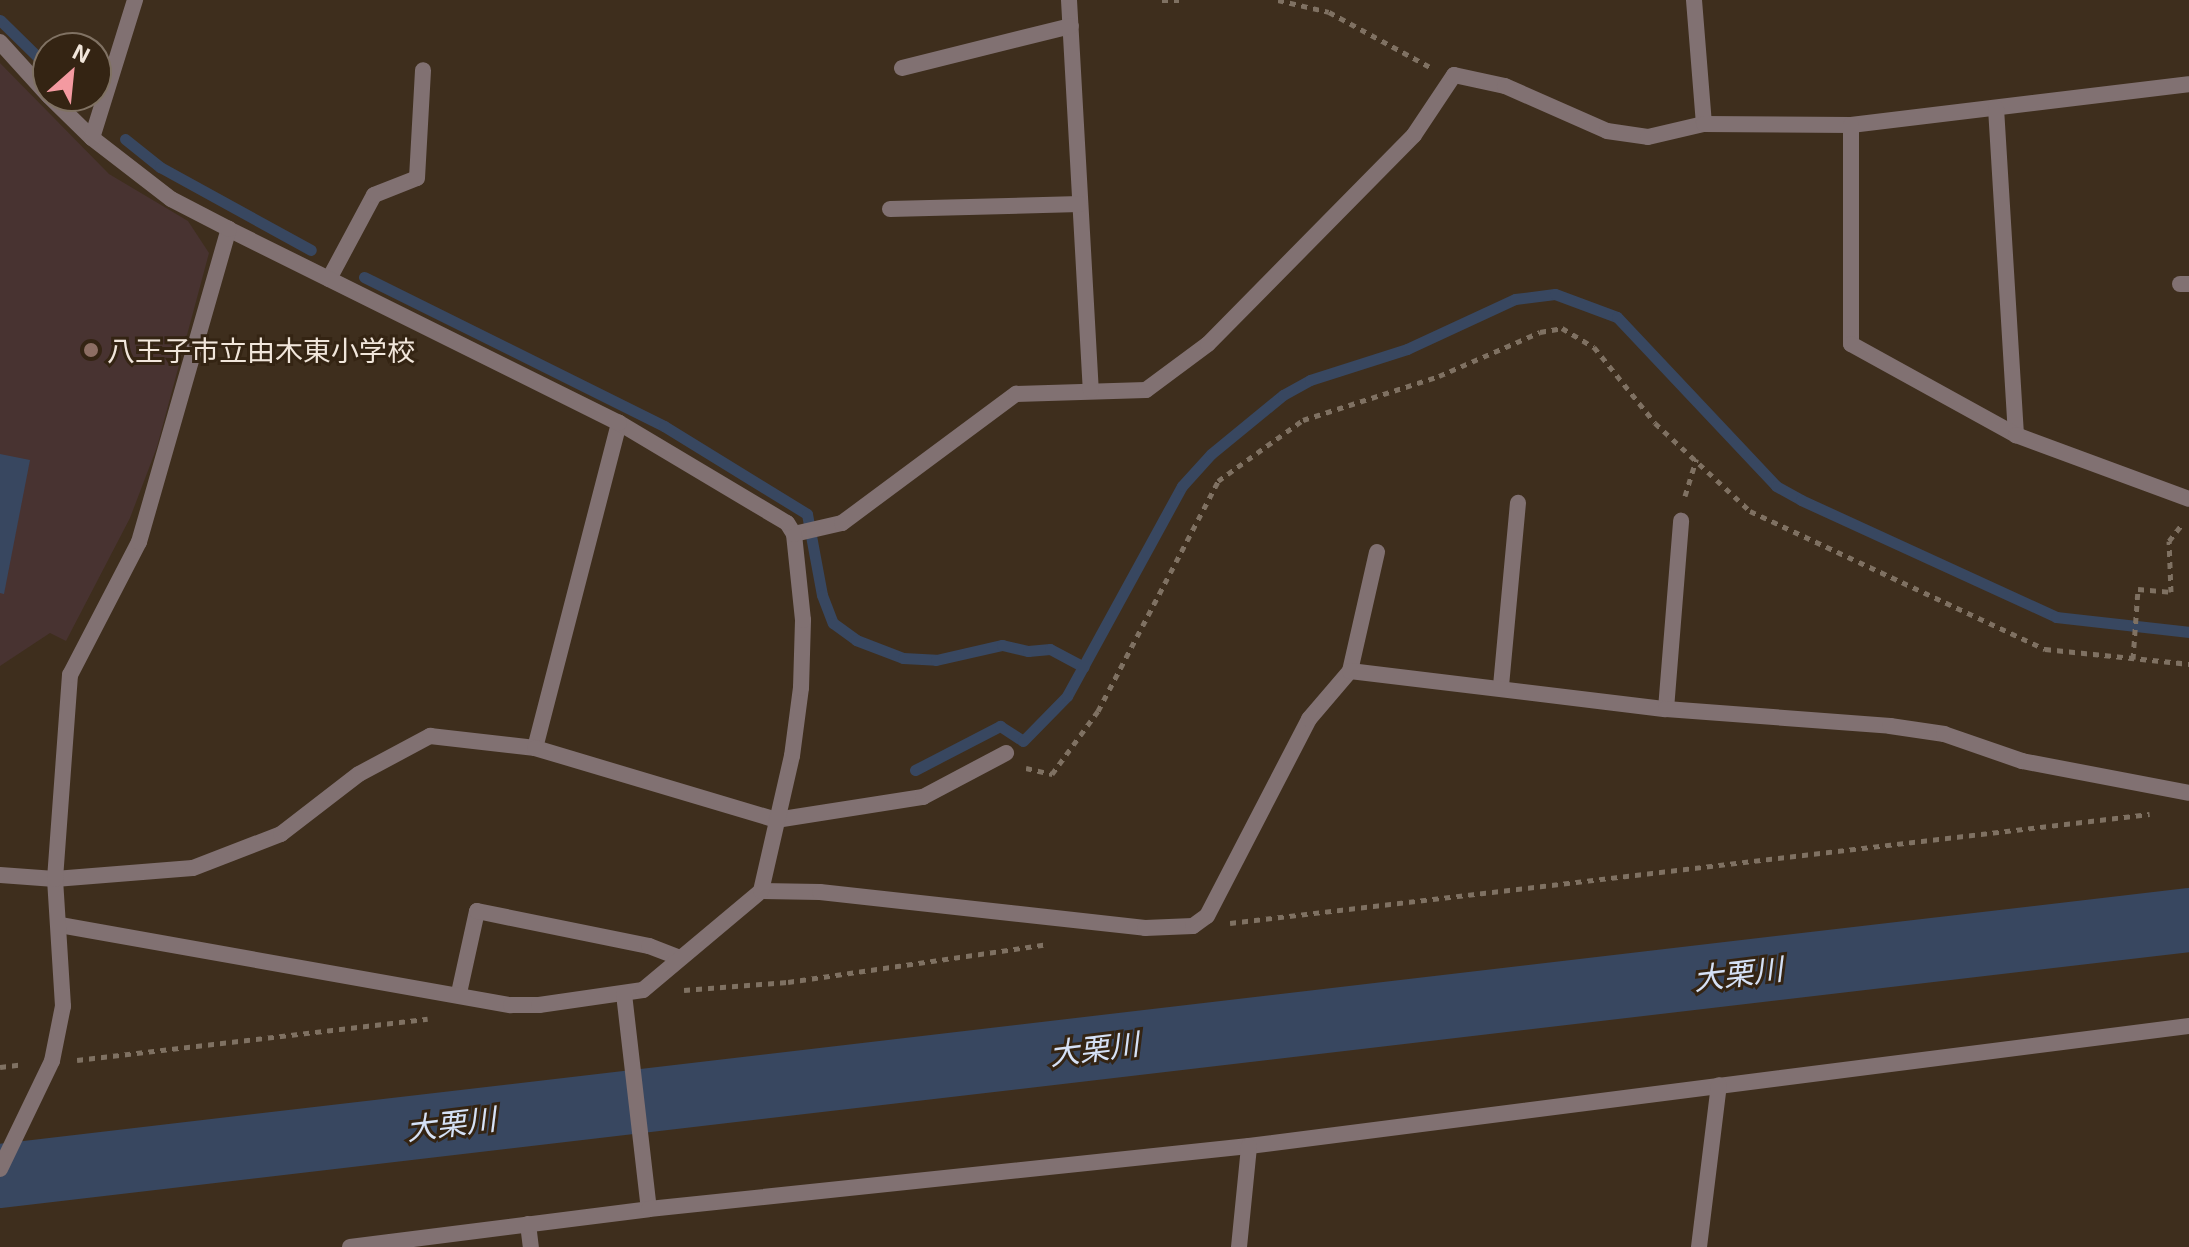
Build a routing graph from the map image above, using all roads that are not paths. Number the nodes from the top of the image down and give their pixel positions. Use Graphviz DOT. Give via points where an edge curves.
graph roads {
  1 [pos="135,0"];
  2 [pos="1069,0"];
  3 [pos="1694,0"];
  4 [pos="1071,26"];
  5 [pos="0,42"];
  6 [pos="902,68"];
  7 [pos="423,70"];
  8 [pos="32,77"];
  9 [pos="2189,84"];
  10 [pos="1996,108"];
  11 [pos="66,112"];
  12 [pos="1704,124"];
  13 [pos="1851,125"];
  14 [pos="92,138"];
  15 [pos="1080,204"];
  16 [pos="890,209"];
  17 [pos="229,229"];
  18 [pos="329,279"];
  19 [pos="1091,390"];
  20 [pos="619,423"];
  21 [pos="2016,435"];
  22 [pos="2189,499"];
  23 [pos="1518,503"];
  24 [pos="1681,521"];
  25 [pos="798,533"];
  26 [pos="1377,552"];
  27 [pos="1350,671"];
  28 [pos="1501,686"];
  29 [pos="1666,709"];
  30 [pos="535,748"];
  31 [pos="1006,753"];
  32 [pos="2189,793"];
  33 [pos="776,820"];
  34 [pos="0,875"];
  35 [pos="55,879"];
  36 [pos="761,891"];
  37 [pos="60,925"];
  38 [pos="678,957"];
  39 [pos="459,993"];
  40 [pos="624,1000"];
  41 [pos="2189,1026"];
  42 [pos="1719,1085"];
  43 [pos="1249,1146"];
  44 [pos="0,1169"];
  45 [pos="648,1204"];
  46 [pos="528,1224"];
  47 [pos="350,1247"];
  48 [pos="531,1247"];
  49 [pos="1239,1247"];
  50 [pos="1699,1247"];
  1 -- 14 [label="street"];
  2 -- 4 [label="street"];
  3 -- 12 [label="street"];
  4 -- 6 [label="street"];
  4 -- 15 [label="street"];
  5 -- 8 [label="street"];
  7 -- 18 [label="street" via="417,178 374,195"];
  9 -- 10 [label="street"];
  10 -- 13 [label="street"];
  10 -- 21 [label="street"];
  11 -- 14 [label="street"];
  12 -- 13 [label="street"];
  12 -- 19 [label="street" via="1648,137 1607,131 1517,90 1454,75 1414,135 1208,344 1146,390"];
  13 -- 21 [label="street" via="1851,344"];
  14 -- 17 [label="street" via="171,199"];
  15 -- 16 [label="street"];
  15 -- 19 [label="street"];
  17 -- 18 [label="street"];
  17 -- 35 [label="street" via="139,542 70,675"];
  18 -- 20 [label="street"];
  19 -- 25 [label="street" via="1016,394 842,523"];
  20 -- 25 [label="street" via="772,512"];
  20 -- 30 [label="street"];
  21 -- 22 [label="street"];
  23 -- 28 [label="street"];
  24 -- 29 [label="street"];
  25 -- 33 [label="street" via="801,688"];
  26 -- 27 [label="street"];
  27 -- 28 [label="street"];
  27 -- 36 [label="street" via="1309,719 1207,916 1193,926 1145,928 820,892"];
  28 -- 29 [label="street"];
  29 -- 32 [label="street" via="1944,734 2022,761"];
  30 -- 33 [label="street"];
  30 -- 35 [label="street" via="430,736 359,774 281,834 248,850 193,868"];
  31 -- 33 [label="street" via="923,797"];
  33 -- 36 [label="street"];
  34 -- 35 [label="street"];
  35 -- 37 [label="street"];
  36 -- 38 [label="street"];
  37 -- 39 [label="street"];
  37 -- 44 [label="street" via="63,1006 45,1073"];
  38 -- 39 [label="street" via="649,946 477,911"];
  38 -- 40 [label="street" via="643,990"];
  39 -- 40 [label="street" via="511,1005"];
  40 -- 45 [label="street"];
  41 -- 42 [label="street"];
  42 -- 43 [label="street"];
  42 -- 50 [label="street"];
  43 -- 45 [label="street"];
  43 -- 49 [label="street"];
  45 -- 46 [label="street"];
  46 -- 47 [label="street"];
  46 -- 48 [label="street"];
}
